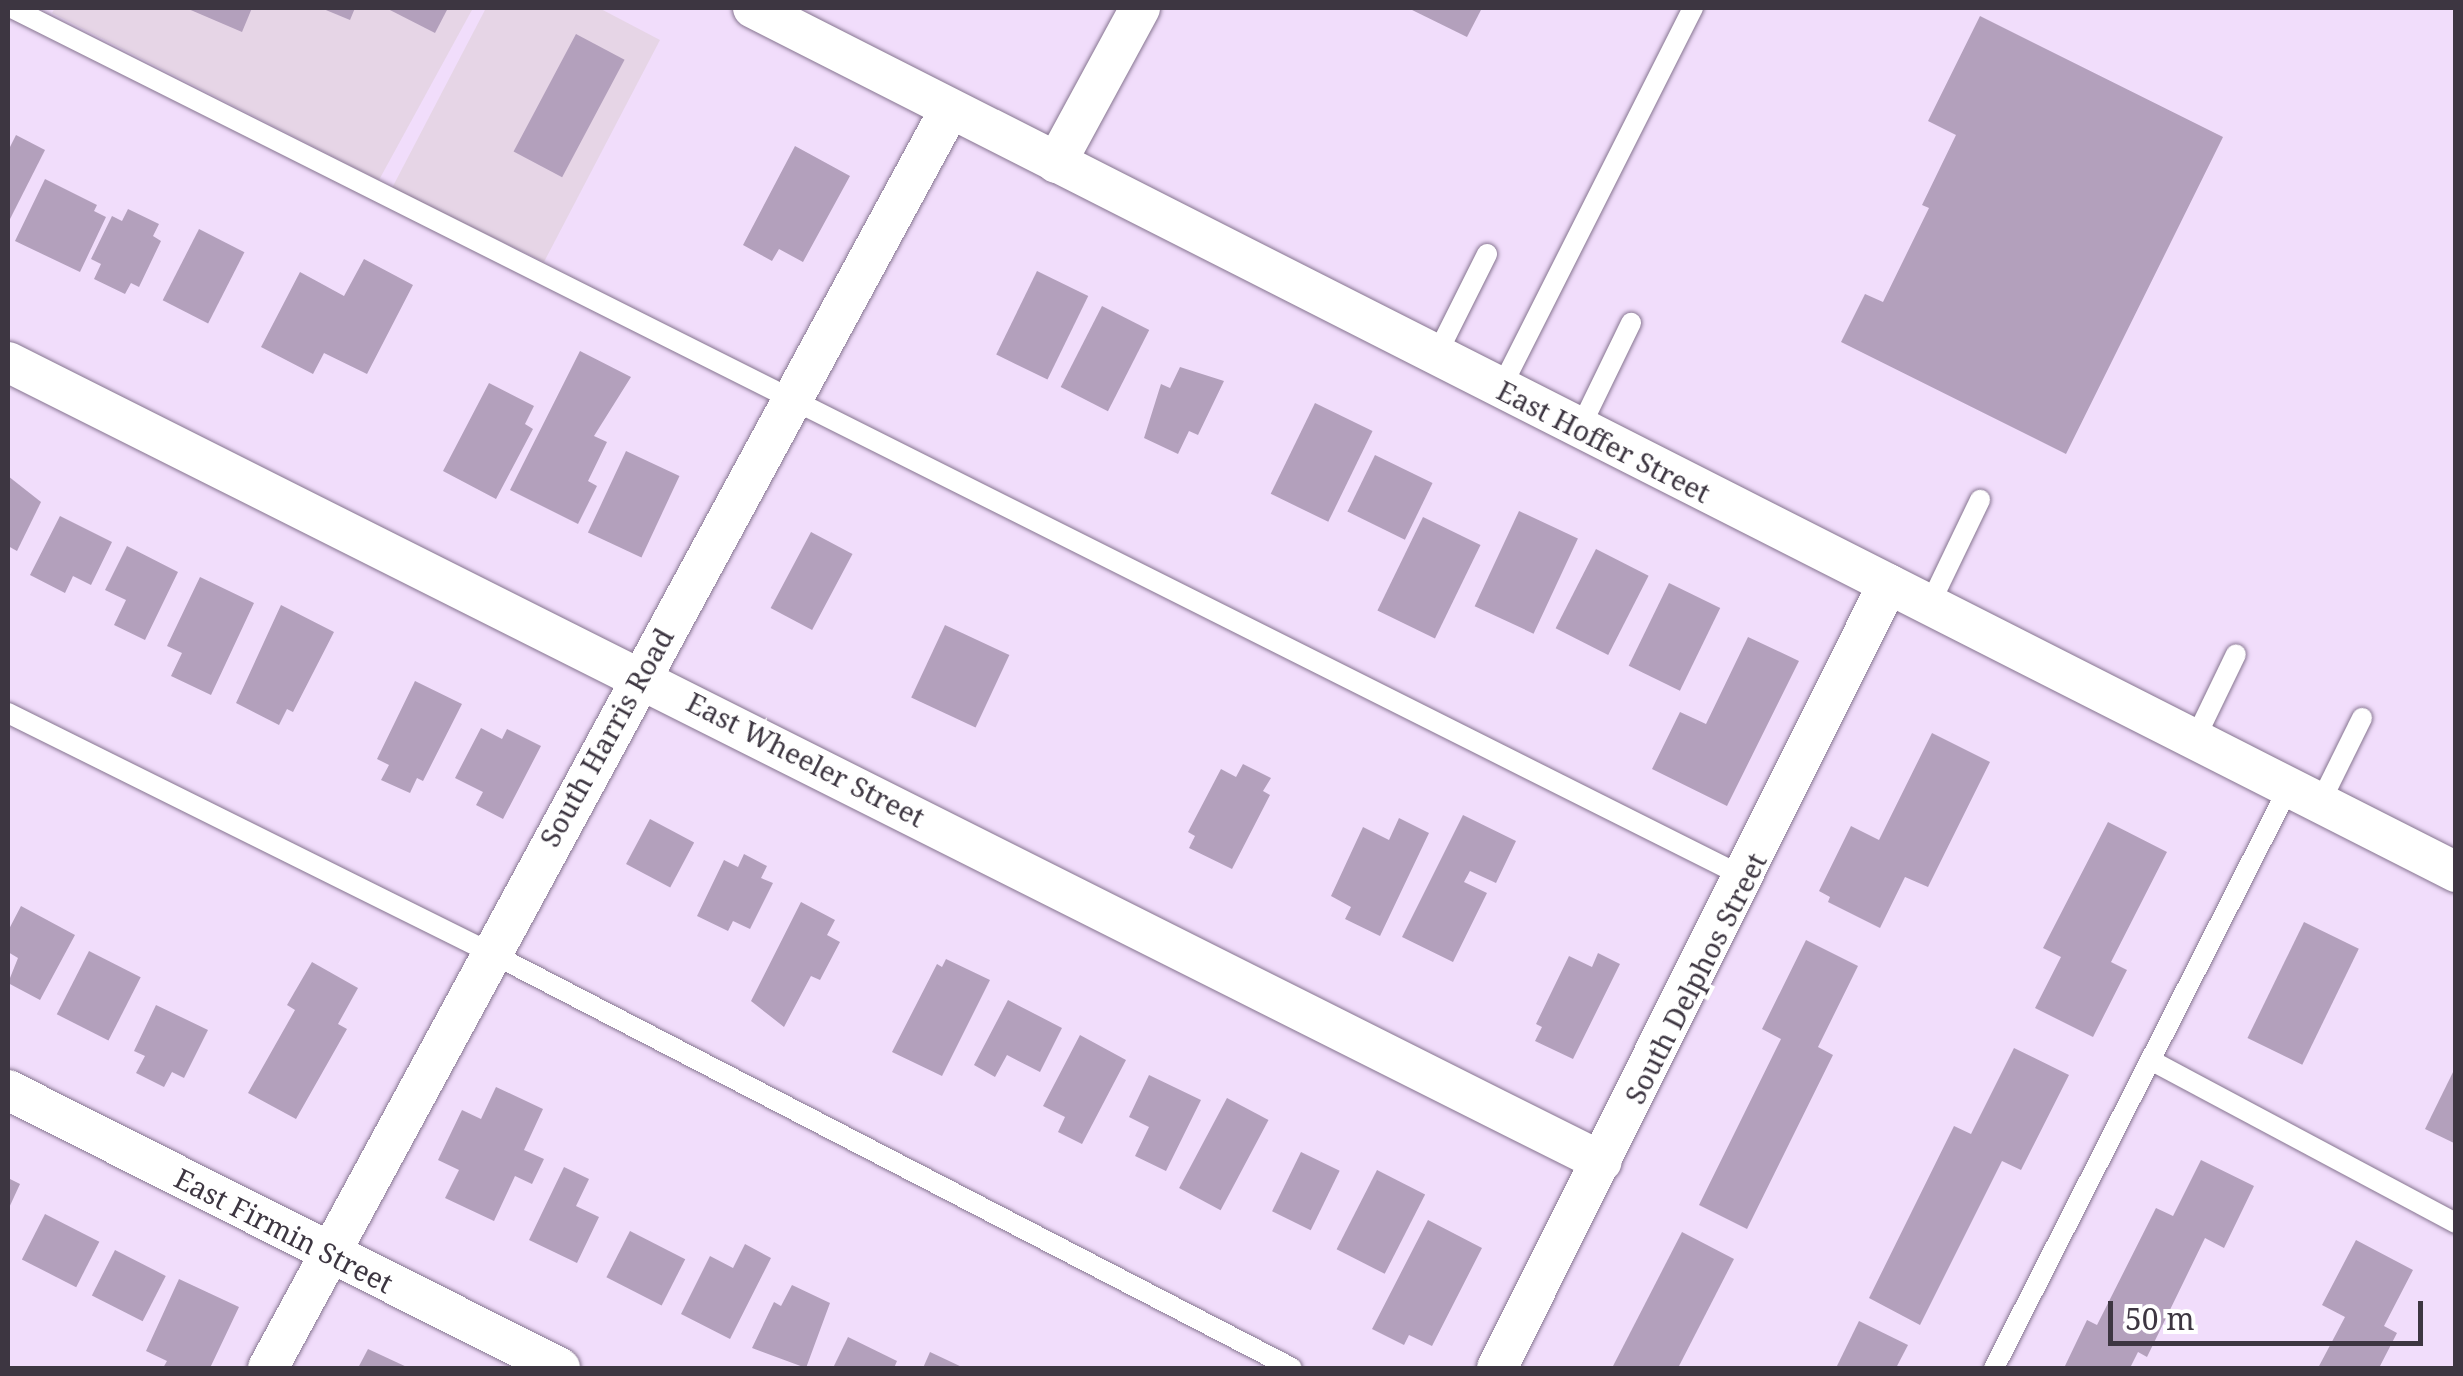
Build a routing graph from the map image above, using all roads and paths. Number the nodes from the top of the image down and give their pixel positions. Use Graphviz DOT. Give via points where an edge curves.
graph roads {
  1 [pos="12,8"];
  2 [pos="754,8"];
  3 [pos="1140,8"];
  4 [pos="1692,8"];
  5 [pos="950,109"];
  6 [pos="1056,163"];
  7 [pos="1487,254"];
  8 [pos="1630,323"];
  9 [pos="1436,356"];
  10 [pos="8,362"];
  11 [pos="1501,388"];
  12 [pos="792,400"];
  13 [pos="1580,428"];
  14 [pos="1980,500"];
  15 [pos="1888,584"];
  16 [pos="1930,606"];
  17 [pos="2236,654"];
  18 [pos="639,675"];
  19 [pos="8,713"];
  20 [pos="2362,718"];
  21 [pos="2195,740"];
  22 [pos="2304,795"];
  23 [pos="2456,872"];
  24 [pos="1746,878"];
  25 [pos="489,952"];
  26 [pos="2154,1062"];
  27 [pos="8,1090"];
  28 [pos="1602,1162"];
  29 [pos="2456,1223"];
  30 [pos="328,1252"];
  31 [pos="268,1368"];
  32 [pos="560,1368"];
  33 [pos="1292,1368"];
  34 [pos="1496,1368"];
  35 [pos="1994,1368"];
  1 -- 12 [label="lane"];
  2 -- 5 [label="street, East Hoffer Street"];
  3 -- 6 [label="street"];
  4 -- 11 [label="lane"];
  5 -- 6 [label="street, East Hoffer Street"];
  5 -- 12 [label="street, South Harris Road"];
  6 -- 9 [label="street, East Hoffer Street"];
  7 -- 9 [label="lane"];
  8 -- 13 [label="lane"];
  9 -- 11 [label="street, East Hoffer Street"];
  10 -- 18 [label="street, East Wheeler Street"];
  11 -- 13 [label="street, East Hoffer Street"];
  12 -- 18 [label="street, South Harris Road"];
  12 -- 24 [label="lane"];
  13 -- 15 [label="street, East Hoffer Street"];
  14 -- 16 [label="lane"];
  15 -- 16 [label="street, East Hoffer Street"];
  15 -- 24 [label="street, South Delphos Street"];
  16 -- 21 [label="street, East Hoffer Street"];
  17 -- 21 [label="lane"];
  18 -- 25 [label="street, South Harris Road"];
  18 -- 28 [label="street, East Wheeler Street"];
  19 -- 25 [label="lane"];
  20 -- 22 [label="lane"];
  21 -- 22 [label="street, East Hoffer Street"];
  22 -- 23 [label="street, East Hoffer Street"];
  22 -- 26 [label="lane"];
  24 -- 28 [label="street, South Delphos Street"];
  25 -- 30 [label="street, South Harris Road"];
  25 -- 33 [label="lane"];
  26 -- 29 [label="lane"];
  26 -- 35 [label="lane"];
  27 -- 30 [label="street, East Firmin Street"];
  28 -- 34 [label="street, South Delphos Street"];
  30 -- 31 [label="street, South Harris Road"];
  30 -- 32 [label="street, East Firmin Street"];
}
